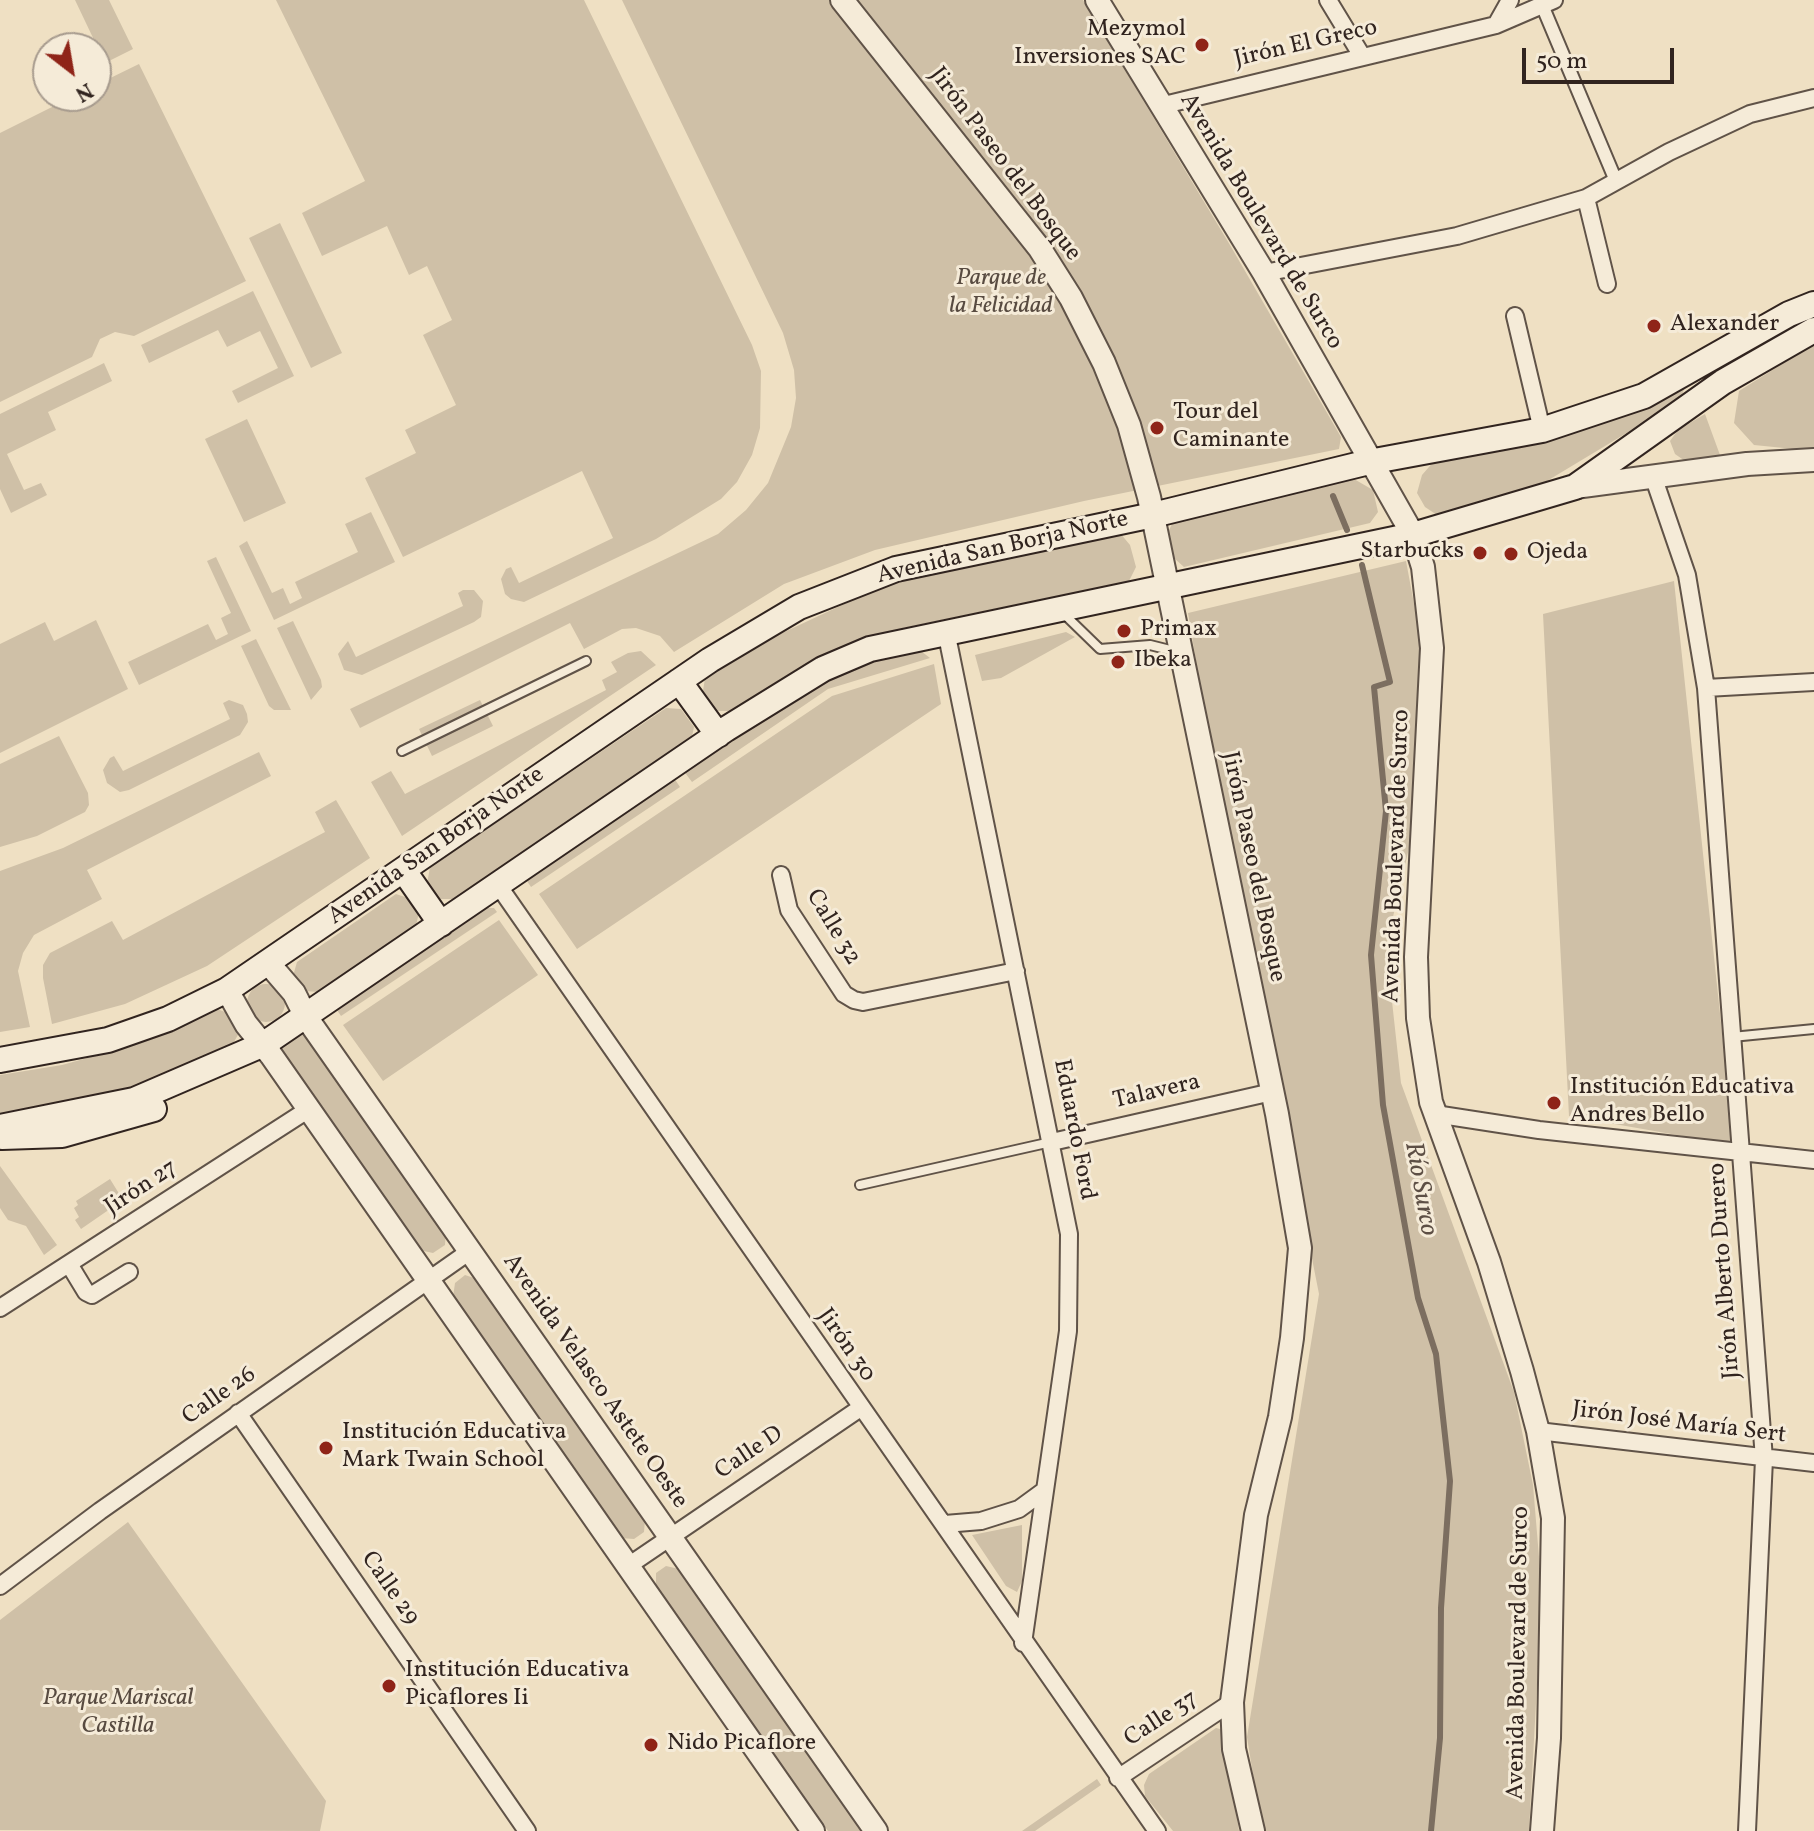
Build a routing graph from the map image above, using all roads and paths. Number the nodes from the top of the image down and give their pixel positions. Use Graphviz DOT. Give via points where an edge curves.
graph roads {
  1 [pos="842,0"];
  2 [pos="1097,0"];
  3 [pos="1328,0"];
  4 [pos="1510,0"];
  5 [pos="1548,2"];
  6 [pos="1496,25"];
  7 [pos="1362,56"];
  8 [pos="1814,98"];
  9 [pos="1160,106"];
  10 [pos="1616,181"];
  11 [pos="1586,198"];
  12 [pos="1264,273"];
  13 [pos="1607,284"];
  14 [pos="1814,304"];
  15 [pos="1515,316"];
  16 [pos="1814,330"];
  17 [pos="1542,430"];
  18 [pos="1814,460"];
  19 [pos="1369,462"];
  20 [pos="1653,476"];
  21 [pos="1575,487"];
  22 [pos="1153,515"];
  23 [pos="1413,535"];
  24 [pos="1167,586"];
  25 [pos="1058,608"];
  26 [pos="946,631"];
  27 [pos="1181,653"];
  28 [pos="586,661"];
  29 [pos="679,681"];
  30 [pos="1814,682"];
  31 [pos="1706,688"];
  32 [pos="718,735"];
  33 [pos="402,751"];
  34 [pos="404,871"];
  35 [pos="781,875"];
  36 [pos="498,885"];
  37 [pos="441,924"];
  38 [pos="269,964"];
  39 [pos="1016,971"];
  40 [pos="227,990"];
  41 [pos="306,1017"];
  42 [pos="1814,1029"];
  43 [pos="1732,1037"];
  44 [pos="267,1050"];
  45 [pos="0,1060"];
  46 [pos="1272,1092"];
  47 [pos="309,1109"];
  48 [pos="1435,1114"];
  49 [pos="0,1127"];
  50 [pos="0,1136"];
  51 [pos="1052,1142"];
  52 [pos="1742,1151"];
  53 [pos="1814,1160"];
  54 [pos="860,1185"];
  55 [pos="470,1251"];
  56 [pos="69,1264"];
  57 [pos="129,1272"];
  58 [pos="428,1279"];
  59 [pos="0,1308"];
  60 [pos="859,1409"];
  61 [pos="238,1413"];
  62 [pos="1538,1431"];
  63 [pos="1764,1459"];
  64 [pos="1814,1463"];
  65 [pos="1045,1490"];
  66 [pos="945,1524"];
  67 [pos="671,1537"];
  68 [pos="628,1566"];
  69 [pos="0,1586"];
  70 [pos="1023,1643"];
  71 [pos="1232,1702"];
  72 [pos="1118,1778"];
  73 [pos="527,1831"];
  74 [pos="813,1831"];
  75 [pos="876,1831"];
  76 [pos="1157,1831"];
  77 [pos="1253,1831"];
  78 [pos="1542,1831"];
  79 [pos="1747,1831"];
  1 -- 22 [label="street, Jirón Paseo del Bosque" via="1040,249 1071,298 1129,425"];
  2 -- 9 [label="street, Avenida Boulevard de Surco"];
  3 -- 7 [label="street"];
  4 -- 6 [label="street"];
  5 -- 6 [label="street, Jirón El Greco"];
  5 -- 10 [label="street"];
  6 -- 7 [label="street, Jirón El Greco"];
  7 -- 9 [label="street, Jirón El Greco"];
  8 -- 10 [label="street" via="1750,114"];
  9 -- 12 [label="street, Avenida Boulevard de Surco"];
  10 -- 11 [label="street"];
  11 -- 12 [label="street" via="1457,236"];
  11 -- 13 [label="street"];
  12 -- 19 [label="street, Avenida Boulevard de Surco"];
  14 -- 17 [label="main road, Avenida San Borja Norte" via="1644,396"];
  15 -- 17 [label="street"];
  16 -- 21 [label="main road" via="1723,382"];
  17 -- 19 [label="main road, Avenida San Borja Norte"];
  18 -- 20 [label="street"];
  19 -- 22 [label="main road, Avenida San Borja Norte"];
  19 -- 23 [label="street, Avenida Boulevard de Surco"];
  20 -- 21 [label="street"];
  20 -- 31 [label="street, Jirón Alberto Durero" via="1687,575"];
  21 -- 23 [label="main road"];
  22 -- 24 [label="street, Jirón Paseo del Bosque"];
  22 -- 29 [label="main road, Avenida San Borja Norte" via="896,569 799,607"];
  23 -- 24 [label="main road"];
  23 -- 48 [label="street, Avenida Boulevard de Surco" via="1423,567 1432,648 1416,957 1418,1018"];
  24 -- 25 [label="main road"];
  24 -- 27 [label="street, Jirón Paseo del Bosque"];
  25 -- 26 [label="main road"];
  25 -- 27 [label="lane" via="1100,649 1150,645"];
  26 -- 32 [label="main road" via="870,649 823,669"];
  26 -- 39 [label="street, Eduardo Ford"];
  27 -- 46 [label="street, Jirón Paseo del Bosque"];
  28 -- 33 [label="lane"];
  29 -- 32 [label="main road"];
  29 -- 34 [label="main road, Avenida San Borja Norte"];
  30 -- 31 [label="street"];
  31 -- 43 [label="street, Jirón Alberto Durero"];
  32 -- 36 [label="main road"];
  34 -- 37 [label="main road"];
  34 -- 38 [label="main road, Avenida San Borja Norte"];
  35 -- 39 [label="street, Calle 32" via="789,910 844,994 854,1000"];
  36 -- 37 [label="main road"];
  36 -- 60 [label="street, Jirón 30"];
  37 -- 41 [label="main road"];
  38 -- 40 [label="main road, Avenida San Borja Norte"];
  38 -- 41 [label="street, Avenida Velasco Astete Oeste"];
  39 -- 51 [label="street, Eduardo Ford"];
  40 -- 44 [label="street"];
  40 -- 45 [label="main road, Avenida San Borja Norte" via="108,1040"];
  41 -- 44 [label="main road"];
  41 -- 55 [label="street, Avenida Velasco Astete Oeste"];
  42 -- 43 [label="lane"];
  43 -- 52 [label="street, Jirón Alberto Durero"];
  44 -- 47 [label="street"];
  44 -- 49 [label="main road" via="134,1100"];
  44 -- 50 [label="main road" via="177,1101 122,1120 62,1135"];
  46 -- 51 [label="street, Talavera"];
  46 -- 71 [label="street, Jirón Paseo del Bosque" via="1300,1248 1292,1338 1256,1515"];
  47 -- 56 [label="street, Jirón 27"];
  47 -- 58 [label="street"];
  48 -- 52 [label="street"];
  48 -- 62 [label="street, Avenida Boulevard de Surco" via="1489,1262"];
  51 -- 54 [label="lane"];
  51 -- 65 [label="street, Eduardo Ford" via="1069,1234 1068,1331"];
  52 -- 53 [label="street"];
  52 -- 63 [label="street, Jirón Alberto Durero"];
  55 -- 58 [label="street, Calle 26"];
  55 -- 67 [label="street, Avenida Velasco Astete Oeste"];
  56 -- 57 [label="street" via="92,1295"];
  56 -- 59 [label="street, Jirón 27"];
  58 -- 61 [label="street, Calle 26"];
  58 -- 68 [label="street"];
  60 -- 66 [label="street, Jirón 30"];
  60 -- 67 [label="street, Calle D"];
  61 -- 69 [label="street, Calle 26"];
  61 -- 73 [label="street, Calle 29"];
  62 -- 63 [label="street, Jirón José María Sert"];
  62 -- 78 [label="street, Avenida Boulevard de Surco" via="1553,1518"];
  63 -- 64 [label="street, Jirón José María Sert"];
  63 -- 79 [label="street, Jirón Alberto Durero"];
  65 -- 66 [label="street" via="1019,1509 981,1521"];
  65 -- 70 [label="street, Eduardo Ford"];
  66 -- 70 [label="street, Jirón 30"];
  67 -- 68 [label="street, Calle D"];
  67 -- 75 [label="street, Avenida Velasco Astete Oeste"];
  68 -- 74 [label="street"];
  70 -- 72 [label="street, Jirón 30"];
  71 -- 72 [label="street, Calle 37"];
  71 -- 77 [label="street, Jirón Paseo del Bosque" via="1234,1749"];
  72 -- 76 [label="street, Jirón 30"];
}
